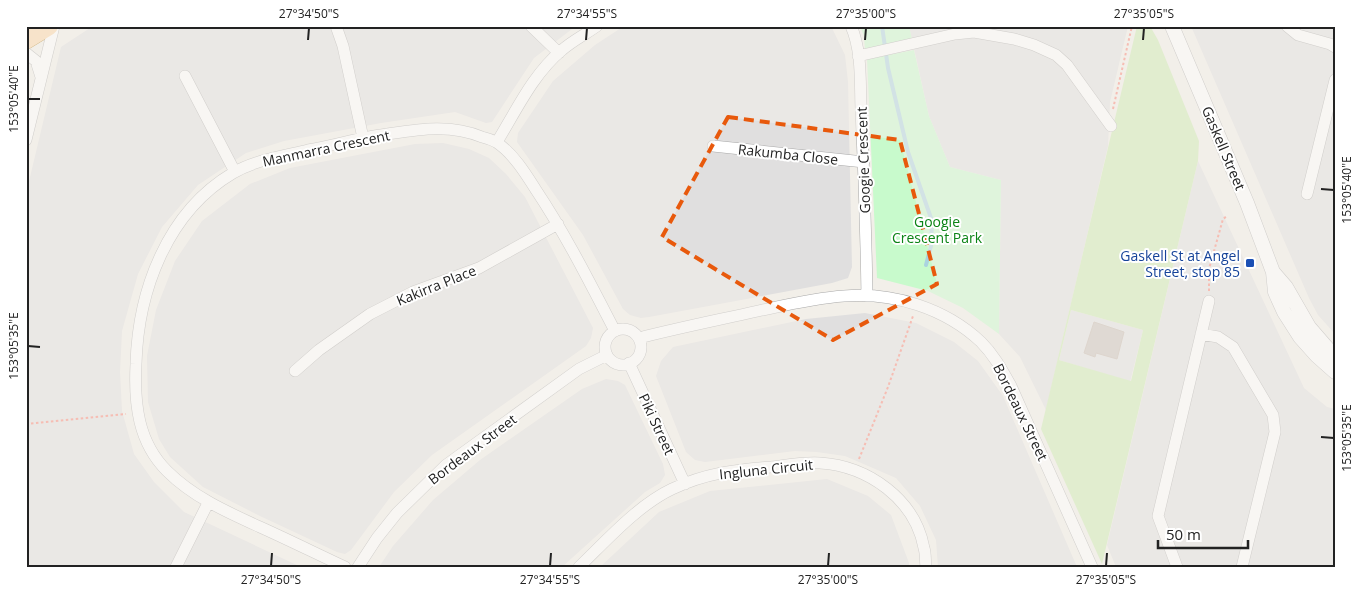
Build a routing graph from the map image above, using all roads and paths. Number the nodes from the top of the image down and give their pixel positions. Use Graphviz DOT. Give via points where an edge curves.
graph roads {
  1 [pos="49,26"];
  2 [pos="54,26"];
  3 [pos="336,26"];
  4 [pos="531,26"];
  5 [pos="597,26"];
  6 [pos="852,26"];
  7 [pos="1132,26"];
  8 [pos="1172,26"];
  9 [pos="1287,26"];
  10 [pos="974,29"];
  11 [pos="26,40"];
  12 [pos="1335,47"];
  13 [pos="26,53"];
  14 [pos="558,54"];
  15 [pos="858,56"];
  16 [pos="185,76"];
  17 [pos="41,77"];
  18 [pos="1335,80"];
  19 [pos="1111,126"];
  20 [pos="363,138"];
  21 [pos="26,140"];
  22 [pos="497,142"];
  23 [pos="713,146"];
  24 [pos="864,162"];
  25 [pos="235,172"];
  26 [pos="1307,194"];
  27 [pos="1227,216"];
  28 [pos="558,224"];
  29 [pos="1273,272"];
  30 [pos="867,296"];
  31 [pos="1209,301"];
  32 [pos="917,304"];
  33 [pos="615,331"];
  34 [pos="1201,334"];
  35 [pos="639,338"];
  36 [pos="607,355"];
  37 [pos="1335,357"];
  38 [pos="629,364"];
  39 [pos="295,371"];
  40 [pos="1335,372"];
  41 [pos="138,413"];
  42 [pos="26,424"];
  43 [pos="854,470"];
  44 [pos="685,484"];
  45 [pos="208,503"];
  46 [pos="176,567"];
  47 [pos="345,567"];
  48 [pos="358,567"];
  49 [pos="579,567"];
  50 [pos="926,567"];
  51 [pos="1092,567"];
  52 [pos="1177,567"];
  53 [pos="1242,567"];
  1 -- 11 [label="main road"];
  2 -- 17 [label="street"];
  3 -- 20 [label="street"];
  4 -- 14 [label="street"];
  5 -- 14 [label="street"];
  6 -- 15 [label="street, Googie Crescent"];
  7 -- 19 [label="path"];
  8 -- 29 [label="street, Gaskell Street"];
  9 -- 12 [label="street" via="1298,35"];
  10 -- 15 [label="street"];
  10 -- 19 [label="street" via="1034,44 1056,55 1067,64"];
  13 -- 17 [label="street" via="36,61"];
  14 -- 22 [label="street" via="528,91"];
  15 -- 24 [label="street, Googie Crescent"];
  16 -- 25 [label="street"];
  17 -- 21 [label="street"];
  18 -- 26 [label="street"];
  20 -- 22 [label="street, Manmarra Crescent" via="426,128 452,128"];
  20 -- 25 [label="street, Manmarra Crescent" via="280,157"];
  22 -- 28 [label="street, Manmarra Crescent" via="526,174"];
  23 -- 24 [label="street, Rakumba Close"];
  24 -- 30 [label="street, Googie Crescent"];
  25 -- 41 [label="street, Manmarra Crescent" via="196,202 160,256 147,290 136,344"];
  27 -- 31 [label="path" via="1222,219 1209,269"];
  28 -- 33 [label="street, Manmarra Crescent"];
  28 -- 39 [label="street, Kakirra Place" via="479,268 413,292 370,314"];
  29 -- 37 [label="street, Gaskell Street" via="1286,287 1309,327"];
  29 -- 40 [label="street, Gaskell Street" via="1275,292 1284,312 1300,337"];
  30 -- 32 [label="street, Bordeaux Street" via="897,298"];
  30 -- 35 [label="street, Bordeaux Street" via="814,299"];
  31 -- 34 [label="street"];
  32 -- 43 [label="path"];
  32 -- 51 [label="street, Bordeaux Street" via="962,327 997,361"];
  33 -- 35 [label="street" via="626,329"];
  33 -- 36 [label="street" via="607,339"];
  34 -- 52 [label="street" via="1158,516"];
  34 -- 53 [label="street" via="1218,337 1233,347 1273,415 1275,432"];
  35 -- 38 [label="street" via="641,350"];
  36 -- 38 [label="street" via="614,362"];
  36 -- 48 [label="street, Bordeaux Street" via="579,369 446,465 397,513"];
  38 -- 44 [label="street, Piki Street"];
  41 -- 42 [label="path"];
  41 -- 45 [label="street, Manmarra Crescent" via="152,453 168,471"];
  43 -- 44 [label="street, Ingluna Circuit" via="818,463 728,470"];
  43 -- 50 [label="street, Ingluna Circuit" via="891,491 904,504 916,523"];
  44 -- 49 [label="street, Ingluna Circuit" via="670,490 632,516"];
  45 -- 46 [label="street"];
  45 -- 47 [label="street, Manmarra Crescent"];
}
